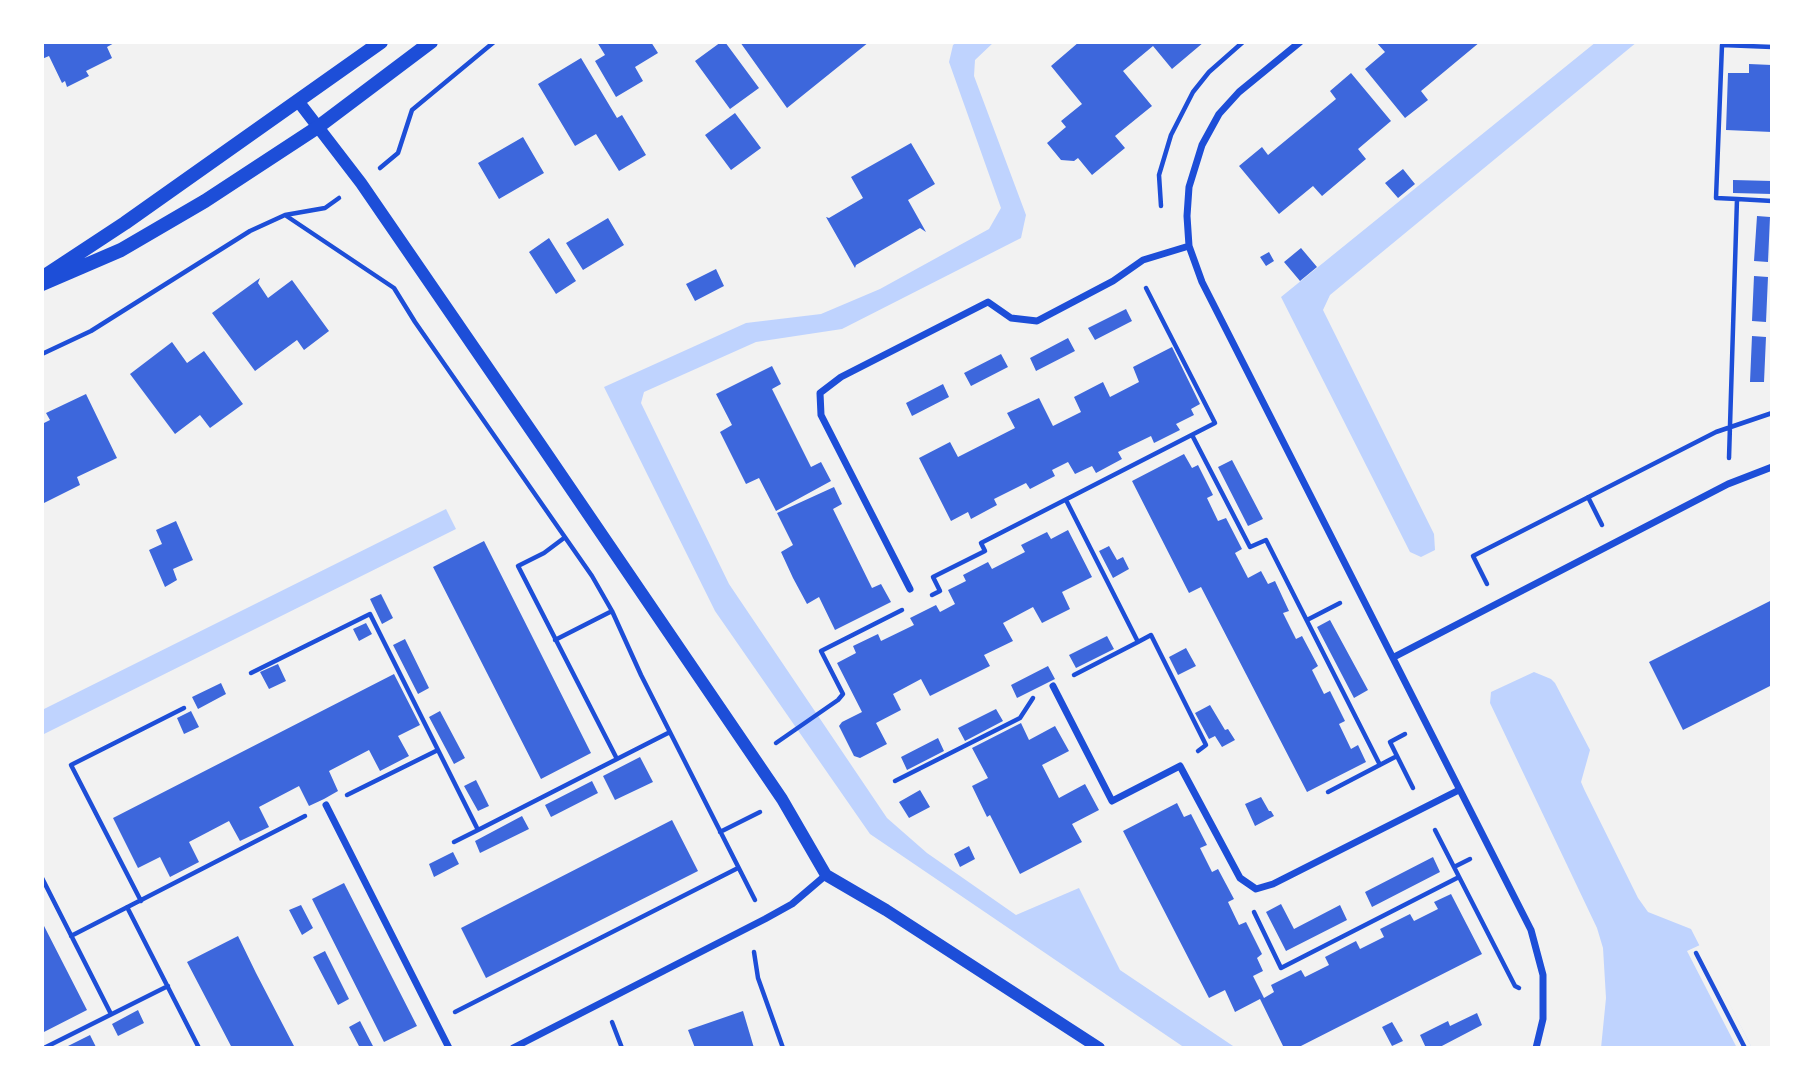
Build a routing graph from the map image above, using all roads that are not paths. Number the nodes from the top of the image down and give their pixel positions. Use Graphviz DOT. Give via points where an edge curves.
graph roads {
  1 [pos="381,42"];
  2 [pos="432,42"];
  3 [pos="1300,42"];
  4 [pos="298,101"];
  5 [pos="318,127"];
  6 [pos="1189,246"];
  7 [pos="42,277"];
  8 [pos="42,284"];
  9 [pos="1772,467"];
  10 [pos="910,589"];
  11 [pos="1394,657"];
  12 [pos="1053,686"];
  13 [pos="1460,790"];
  14 [pos="326,805"];
  15 [pos="826,875"];
  16 [pos="449,1048"];
  17 [pos="513,1048"];
  18 [pos="1099,1048"];
  19 [pos="1536,1048"];
  1 -- 4 [label="main road"];
  2 -- 5 [label="main road"];
  3 -- 6 [label="street" via="1239,92 1219,114 1202,145 1189,187"];
  4 -- 5 [label="street"];
  4 -- 7 [label="main road"];
  5 -- 8 [label="main road" via="121,250"];
  5 -- 15 [label="street" via="361,183 782,799"];
  6 -- 10 [label="street" via="1143,260 1037,321 1011,318 988,302 841,377 820,393 821,415"];
  6 -- 11 [label="street" via="1202,282"];
  9 -- 11 [label="street" via="1728,484"];
  11 -- 13 [label="street"];
  12 -- 13 [label="street" via="1112,801 1180,766 1240,878 1256,889"];
  13 -- 19 [label="street" via="1531,930 1543,975 1543,1019"];
  14 -- 16 [label="street"];
  15 -- 17 [label="street" via="792,904 765,919"];
  15 -- 18 [label="street"];
}
